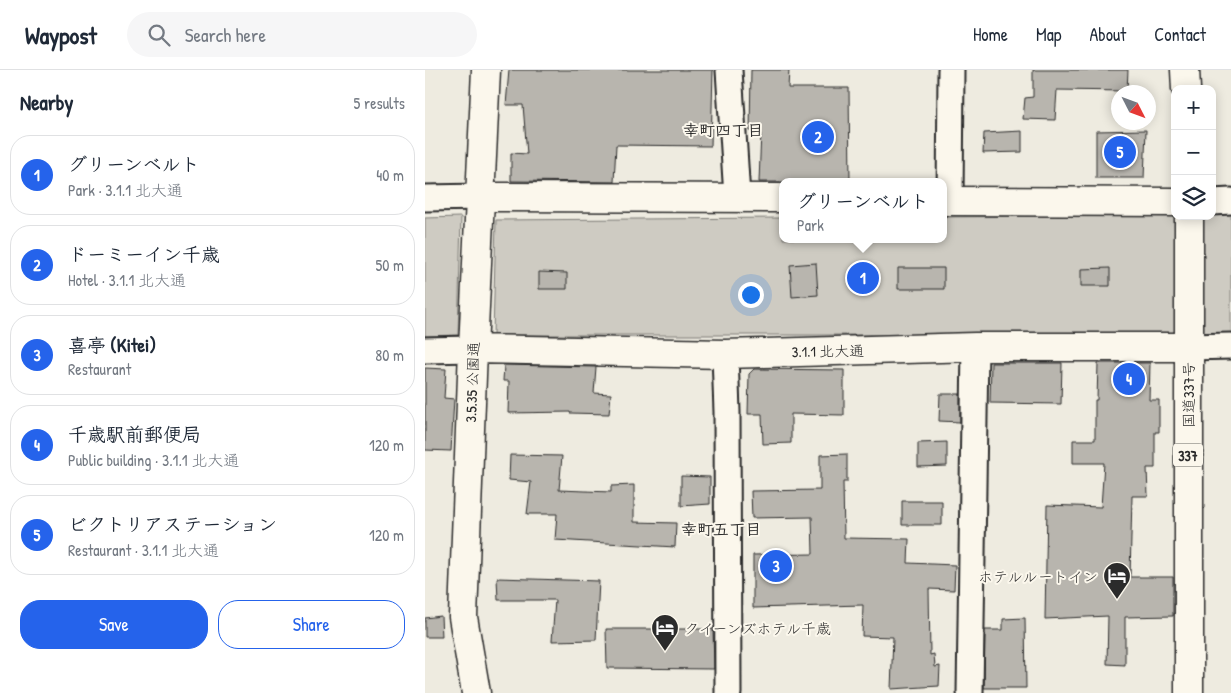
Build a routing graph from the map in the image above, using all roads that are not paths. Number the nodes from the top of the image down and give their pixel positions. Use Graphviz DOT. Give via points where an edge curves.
graph roads {
  1 [pos="486,70"];
  2 [pos="729,70"];
  3 [pos="951,70"];
  4 [pos="1185,70"];
  5 [pos="1186,85"];
  6 [pos="481,197"];
  7 [pos="737,197"];
  8 [pos="425,198"];
  9 [pos="779,198"];
  10 [pos="947,201"];
  11 [pos="1231,201"];
  12 [pos="1171,202"];
  13 [pos="1216,202"];
  14 [pos="1189,220"];
  15 [pos="1189,346"];
  16 [pos="1231,346"];
  17 [pos="975,347"];
  18 [pos="473,349"];
  19 [pos="425,350"];
  20 [pos="725,354"];
  21 [pos="476,693"];
  22 [pos="728,693"];
  23 [pos="969,693"];
  24 [pos="1189,693"];
  1 -- 6 [label="main road, 3.5.35 公園通"];
  2 -- 7 [label="street"];
  3 -- 10 [label="street"];
  4 -- 5 [label="main road"];
  6 -- 7 [label="main road"];
  6 -- 8 [label="street"];
  6 -- 18 [label="main road, 3.5.35 公園通"];
  7 -- 9 [label="main road"];
  10 -- 12 [label="main road"];
  11 -- 13 [label="street"];
  14 -- 15 [label="main road, 国道337号 / 337"];
  15 -- 16 [label="street, 3.1.1 北大通"];
  15 -- 17 [label="main road, 3.1.1 北大通"];
  15 -- 24 [label="main road, 国道337号 / 337"];
  17 -- 20 [label="main road, 3.1.1 北大通"];
  17 -- 23 [label="street"];
  18 -- 19 [label="street, 3.1.1 北大通"];
  18 -- 20 [label="main road, 3.1.1 北大通"];
  18 -- 21 [label="main road, 3.5.35 公園通" via="463,617"];
  20 -- 22 [label="street"];
}
